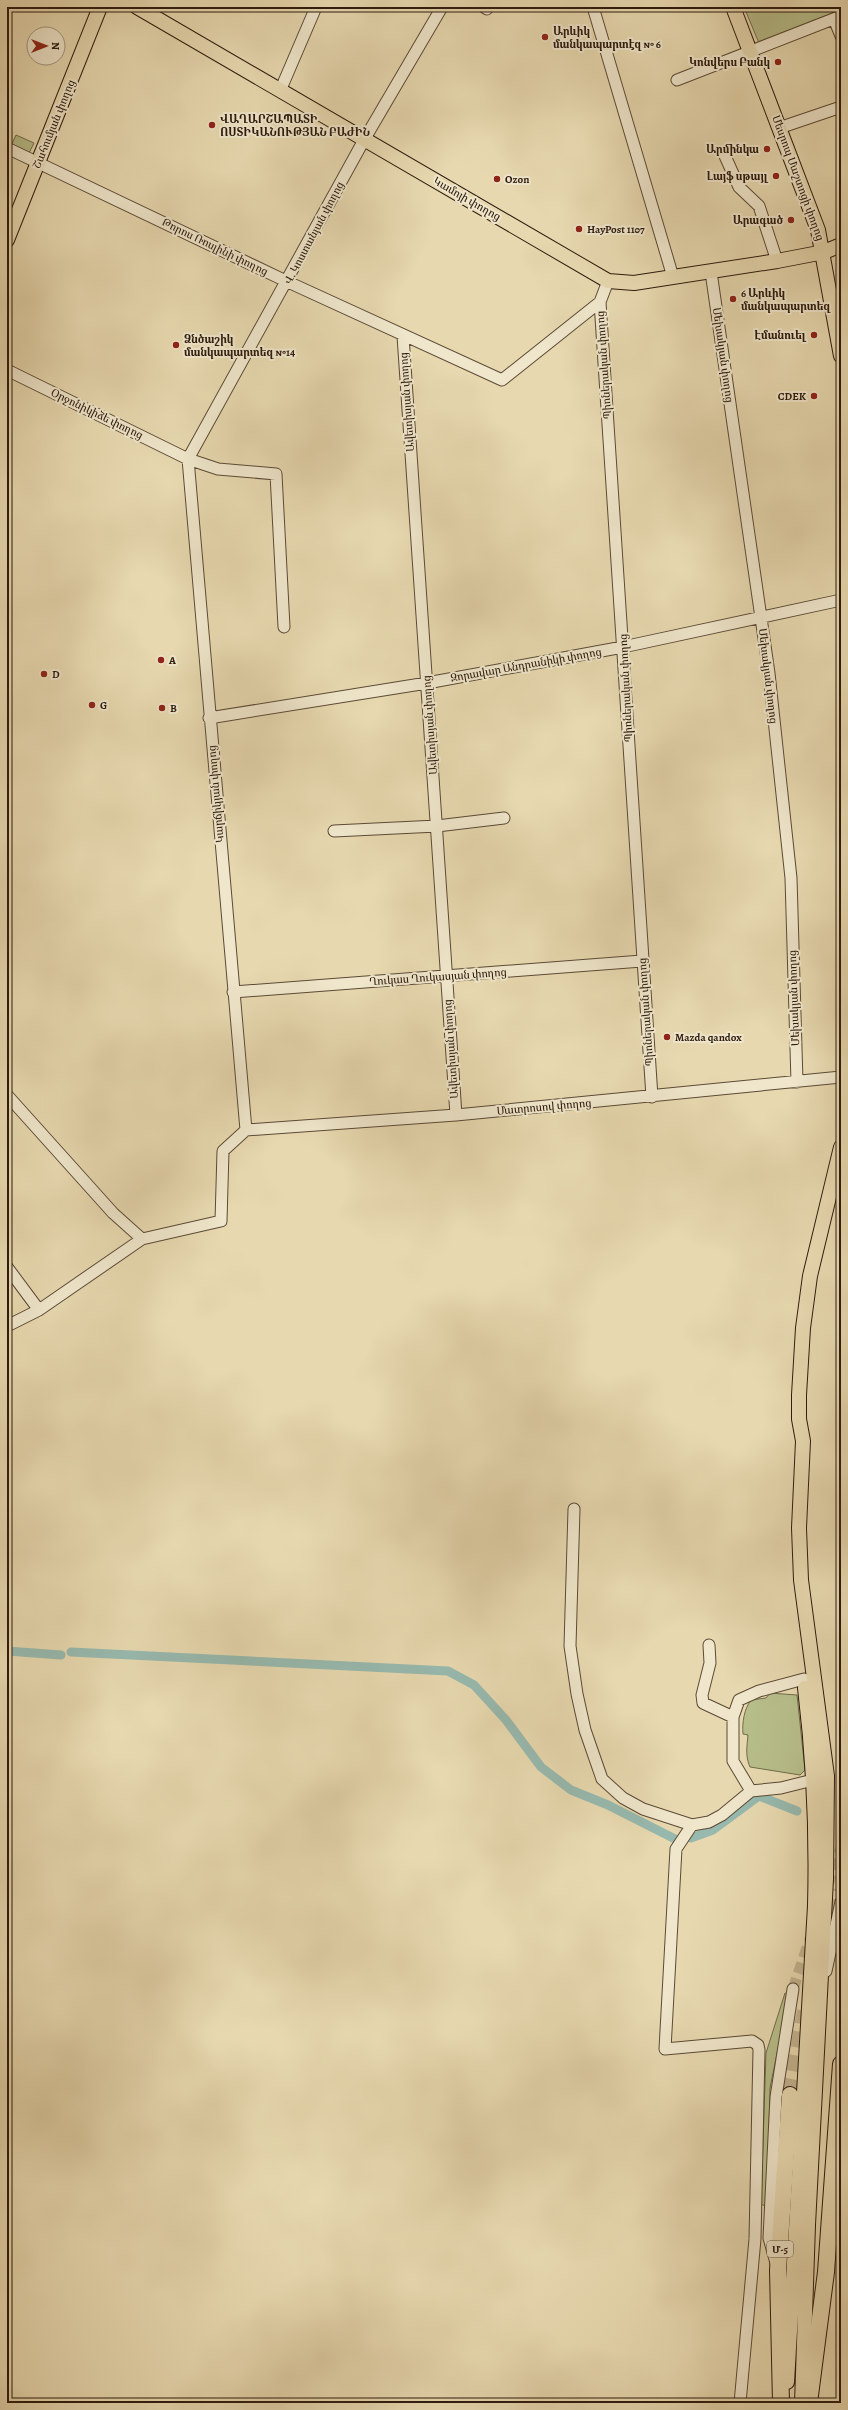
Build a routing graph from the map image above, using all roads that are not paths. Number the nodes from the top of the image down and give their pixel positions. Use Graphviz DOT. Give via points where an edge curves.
graph roads {
  1 [pos="100,7"];
  2 [pos="137,7"];
  3 [pos="316,7"];
  4 [pos="442,7"];
  5 [pos="484,7"];
  6 [pos="488,7"];
  7 [pos="593,7"];
  8 [pos="733,7"];
  9 [pos="837,18"];
  10 [pos="841,36"];
  11 [pos="750,51"];
  12 [pos="677,80"];
  13 [pos="280,91"];
  14 [pos="841,107"];
  15 [pos="779,128"];
  16 [pos="364,140"];
  17 [pos="7,148"];
  18 [pos="725,156"];
  19 [pos="38,163"];
  20 [pos="7,240"];
  21 [pos="841,245"];
  22 [pos="824,252"];
  23 [pos="841,254"];
  24 [pos="777,261"];
  25 [pos="711,272"];
  26 [pos="673,277"];
  27 [pos="608,281"];
  28 [pos="288,282"];
  29 [pos="600,302"];
  30 [pos="403,336"];
  31 [pos="841,356"];
  32 [pos="7,370"];
  33 [pos="188,459"];
  34 [pos="841,600"];
  35 [pos="761,618"];
  36 [pos="284,627"];
  37 [pos="624,647"];
  38 [pos="427,683"];
  39 [pos="209,718"];
  40 [pos="504,818"];
  41 [pos="437,826"];
  42 [pos="334,831"];
  43 [pos="642,961"];
  44 [pos="446,976"];
  45 [pos="233,992"];
  46 [pos="841,1077"];
  47 [pos="797,1082"];
  48 [pos="7,1095"];
  49 [pos="652,1097"];
  50 [pos="456,1115"];
  51 [pos="246,1130"];
  52 [pos="841,1147"];
  53 [pos="142,1239"];
  54 [pos="7,1267"];
  55 [pos="39,1310"];
  56 [pos="7,1326"];
  57 [pos="799,1419"];
  58 [pos="574,1509"];
  59 [pos="709,1645"];
  60 [pos="804,1679"];
  61 [pos="733,1717"];
  62 [pos="821,1778"];
  63 [pos="751,1791"];
  64 [pos="692,1825"];
  65 [pos="841,1902"];
  66 [pos="793,1989"];
  67 [pos="821,1998"];
  68 [pos="841,2064"];
  69 [pos="790,2095"];
  70 [pos="755,2238"];
  71 [pos="769,2238"];
  72 [pos="778,2270"];
  73 [pos="740,2403"];
  74 [pos="781,2403"];
  75 [pos="786,2403"];
  76 [pos="802,2403"];
  77 [pos="809,2403"];
  1 -- 19 [label="main road, Շահումյան փողոց"];
  2 -- 13 [label="main road, Կամոյի փողոց"];
  3 -- 13 [label="street"];
  4 -- 16 [label="street, Վ. Կոստանյան փողոց"];
  5 -- 6 [label="street"];
  7 -- 26 [label="street"];
  8 -- 11 [label="main road, Մեսրոպ Մաշտոցի փողոց"];
  9 -- 10 [label="street"];
  9 -- 11 [label="street"];
  11 -- 12 [label="street"];
  11 -- 15 [label="main road, Մեսրոպ Մաշտոցի փողոց"];
  13 -- 16 [label="main road, Կամոյի փողոց"];
  14 -- 15 [label="street"];
  15 -- 22 [label="main road, Մեսրոպ Մաշտոցի փողոց"];
  16 -- 27 [label="main road, Կամոյի փողոց"];
  16 -- 28 [label="street, Վ. Կոստանյան փողոց"];
  17 -- 19 [label="street, Թորոս Ռոսլինի փողոց"];
  18 -- 24 [label="street" via="739,187 759,206"];
  19 -- 20 [label="main road, Շահումյան փողոց"];
  19 -- 28 [label="street, Թորոս Ռոսլինի փողոց"];
  21 -- 22 [label="main road"];
  22 -- 23 [label="main road"];
  22 -- 24 [label="main road, Կամոյի փողոց"];
  22 -- 31 [label="main road, Մեսրոպ Մաշտոցի փողոց"];
  24 -- 25 [label="main road, Կամոյի փողոց"];
  25 -- 26 [label="main road, Կամոյի փողոց"];
  25 -- 35 [label="street, Մեխակյան փողոց"];
  26 -- 27 [label="main road, Կամոյի փողոց" via="634,283"];
  27 -- 29 [label="street, Պիոներական փողոց"];
  28 -- 30 [label="street, Թորոս Ռոսլինի փողոց"];
  28 -- 33 [label="street, Վ. Կոստանյան փողոց"];
  29 -- 30 [label="street, Թորոս Ռոսլինի փողոց" via="502,380"];
  29 -- 37 [label="street, Պիոներական փողոց"];
  30 -- 38 [label="street, Ավետիսյան փողոց"];
  32 -- 33 [label="street, Օրջոնիկիձե փողոց"];
  33 -- 36 [label="street, Օրջոնիկիձե փողոց" via="218,469 276,474"];
  33 -- 39 [label="street, Կարճիկյան փողոց"];
  34 -- 35 [label="street, Զորավար Անդրանիկի փողոց"];
  35 -- 37 [label="street, Զորավար Անդրանիկի փողոց"];
  35 -- 47 [label="street, Մեխակյան փողոց" via="790,878"];
  37 -- 38 [label="street, Զորավար Անդրանիկի փողոց"];
  37 -- 43 [label="street, Պիոներական փողոց"];
  38 -- 39 [label="street, Զորավար Անդրանիկի փողոց"];
  38 -- 41 [label="street, Ավետիսյան փողոց"];
  39 -- 45 [label="street, Կարճիկյան փողոց"];
  40 -- 41 [label="street"];
  41 -- 42 [label="street"];
  41 -- 44 [label="street, Ավետիսյան փողոց"];
  43 -- 44 [label="street, Ղուկաս Ղուկասյան փողոց"];
  43 -- 49 [label="street, Պիոներական փողոց"];
  44 -- 45 [label="street, Ղուկաս Ղուկասյան փողոց"];
  44 -- 50 [label="street, Ավետիսյան փողոց"];
  45 -- 51 [label="street, Կարճիկյան փողոց"];
  46 -- 47 [label="street, Մատրոսով փողոց"];
  47 -- 49 [label="street, Մատրոսով փողոց"];
  48 -- 53 [label="street" via="113,1213"];
  49 -- 50 [label="street, Մատրոսով փողոց"];
  50 -- 51 [label="street, Մատրոսով փողոց"];
  51 -- 53 [label="street" via="223,1151 221,1221"];
  52 -- 57 [label="main road" via="810,1276 803,1328"];
  53 -- 55 [label="street"];
  54 -- 55 [label="street"];
  55 -- 56 [label="street"];
  57 -- 60 [label="main road" via="795,1435 791,1529 793,1582"];
  57 -- 62 [label="main road" via="802,1441 799,1528 801,1580"];
  58 -- 64 [label="street" via="570,1646 585,1730 602,1779 623,1798 643,1809"];
  59 -- 61 [label="street" via="710,1663 702,1695 703,1703"];
  60 -- 61 [label="street" via="759,1691 739,1700"];
  60 -- 62 [label="main road"];
  61 -- 63 [label="street" via="734,1761"];
  62 -- 63 [label="street" via="781,1788"];
  62 -- 67 [label="main road"];
  62 -- 75 [label="main road"];
  63 -- 64 [label="street" via="722,1815 709,1822"];
  64 -- 70 [label="street" via="676,1849 666,2049 752,2041 758,2044"];
  65 -- 67 [label="street"];
  66 -- 71 [label="street" via="776,2097"];
  67 -- 76 [label="main road" via="808,2225"];
  68 -- 77 [label="highway" via="826,2272"];
  69 -- 72 [label="highway, Մ-5"];
  70 -- 71 [label="street"];
  70 -- 73 [label="street"];
  71 -- 72 [label="street"];
  72 -- 74 [label="highway, Մ-5"];
}
